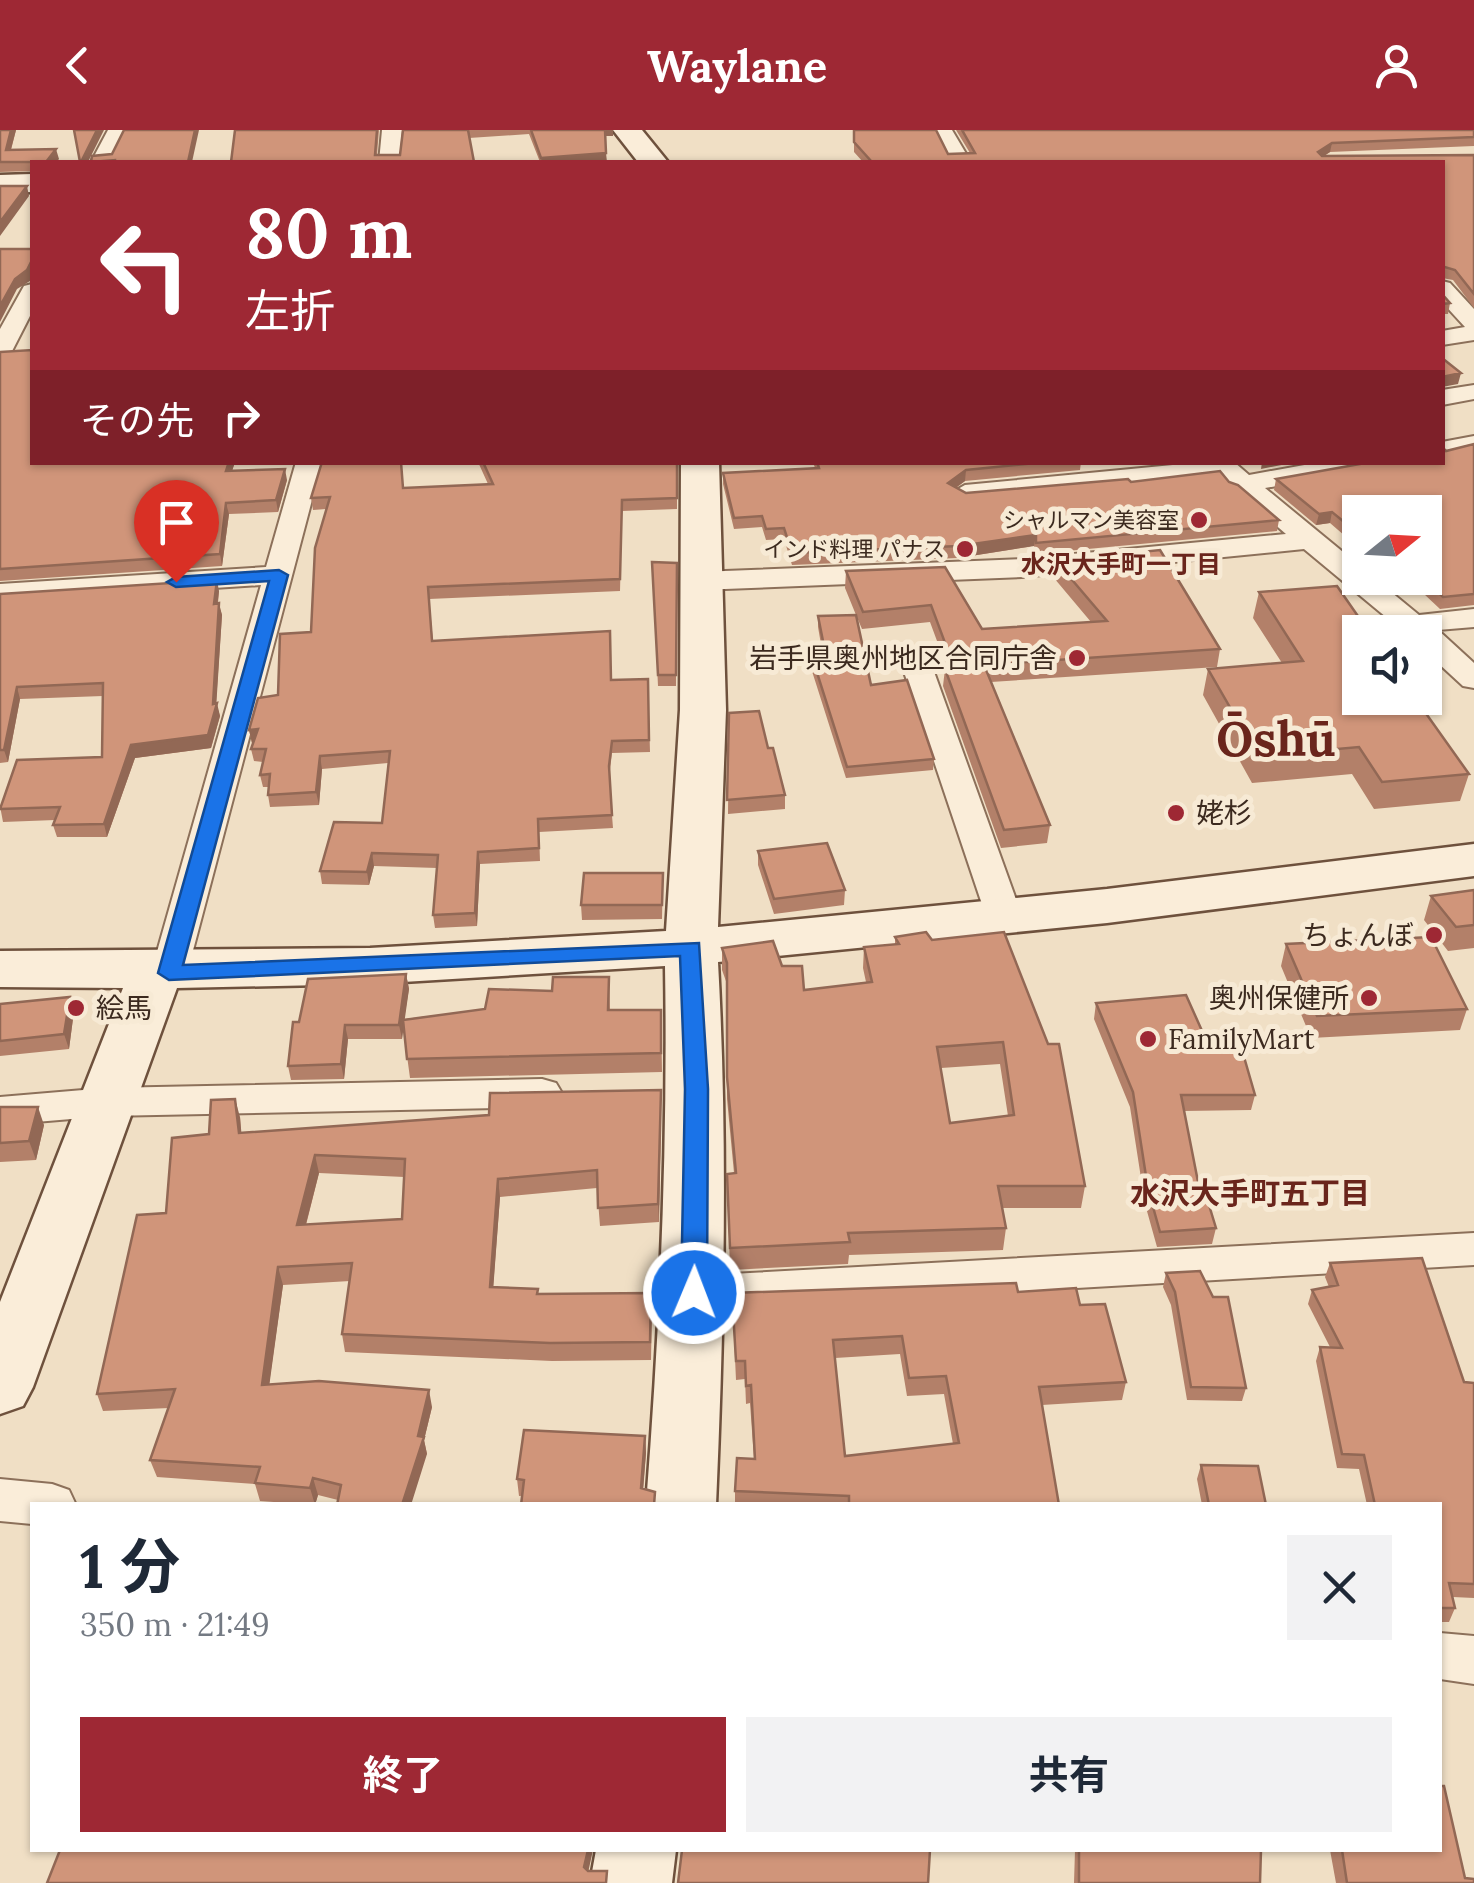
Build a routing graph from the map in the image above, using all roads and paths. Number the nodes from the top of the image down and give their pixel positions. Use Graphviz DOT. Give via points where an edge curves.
graph roads {
  1 [pos="118,130"];
  2 [pos="392,130"];
  3 [pos="626,130"];
  4 [pos="942,130"];
  5 [pos="101,160"];
  6 [pos="389,160"];
  7 [pos="651,160"];
  8 [pos="961,160"];
  9 [pos="30,183"];
  10 [pos="0,184"];
  11 [pos="1448,282"];
  12 [pos="30,295"];
  13 [pos="1471,319"];
  14 [pos="1445,336"];
  15 [pos="0,355"];
  16 [pos="30,357"];
  17 [pos="1474,392"];
  18 [pos="1445,397"];
  19 [pos="1474,444"];
  20 [pos="1445,449"];
  21 [pos="308,465"];
  22 [pos="700,465"];
  23 [pos="998,465"];
  24 [pos="1325,465"];
  25 [pos="1226,472"];
  26 [pos="1008,489"];
  27 [pos="966,493"];
  28 [pos="1307,540"];
  29 [pos="279,575"];
  30 [pos="700,580"];
  31 [pos="0,593"];
  32 [pos="1400,615"];
  33 [pos="1474,618"];
  34 [pos="1442,626"];
  35 [pos="1442,651"];
  36 [pos="918,669"];
  37 [pos="1474,679"];
  38 [pos="1474,860"];
  39 [pos="1004,916"];
  40 [pos="691,948"];
  41 [pos="0,969"];
  42 [pos="162,973"];
  43 [pos="578,1092"];
  44 [pos="107,1102"];
  45 [pos="0,1112"];
  46 [pos="1474,1249"];
  47 [pos="694,1293"];
  48 [pos="0,1387"];
  49 [pos="0,1500"];
  50 [pos="681,1502"];
  51 [pos="30,1503"];
  52 [pos="1442,1656"];
  53 [pos="1474,1660"];
  54 [pos="636,1852"];
  55 [pos="631,1883"];
  1 -- 5 [label="street"];
  2 -- 6 [label="street"];
  3 -- 7 [label="street"];
  4 -- 8 [label="street"];
  9 -- 10 [label="street"];
  11 -- 13 [label="street"];
  12 -- 15 [label="street"];
  13 -- 14 [label="street"];
  15 -- 16 [label="street"];
  17 -- 18 [label="street"];
  19 -- 20 [label="street"];
  21 -- 29 [label="street"];
  22 -- 30 [label="street"];
  23 -- 26 [label="street"];
  24 -- 25 [label="street"];
  25 -- 26 [label="street"];
  25 -- 28 [label="street"];
  26 -- 27 [label="street"];
  28 -- 30 [label="street" via="1022,568"];
  28 -- 32 [label="street"];
  29 -- 31 [label="street"];
  29 -- 42 [label="street"];
  30 -- 40 [label="street" via="703,710"];
  33 -- 34 [label="street"];
  35 -- 37 [label="street"];
  36 -- 39 [label="street"];
  38 -- 39 [label="street"];
  39 -- 40 [label="street"];
  40 -- 42 [label="street"];
  40 -- 47 [label="street" via="677,1090"];
  41 -- 42 [label="street"];
  42 -- 44 [label="street"];
  43 -- 44 [label="street"];
  44 -- 45 [label="street"];
  44 -- 48 [label="street"];
  46 -- 47 [label="street"];
  47 -- 50 [label="street"];
  49 -- 51 [label="street"];
  52 -- 53 [label="street"];
  54 -- 55 [label="street"];
}
